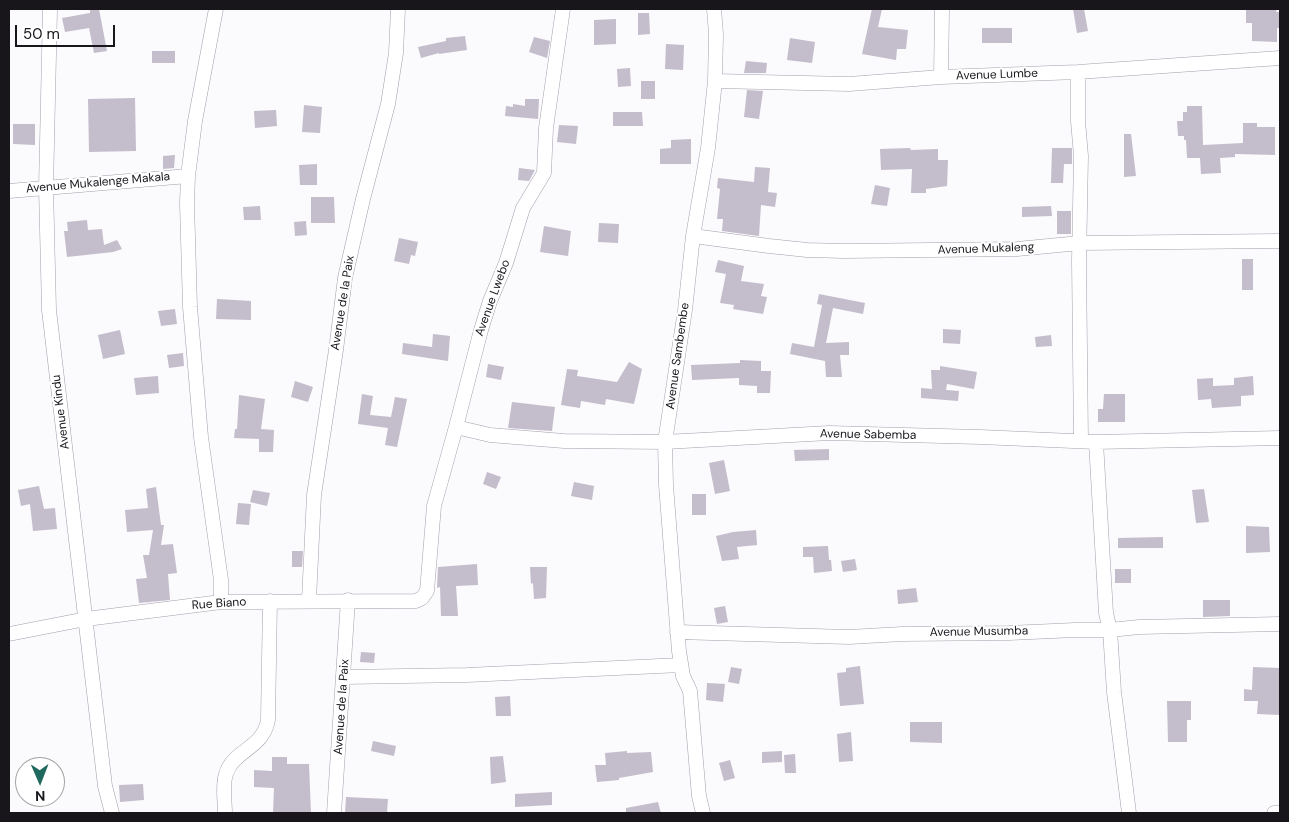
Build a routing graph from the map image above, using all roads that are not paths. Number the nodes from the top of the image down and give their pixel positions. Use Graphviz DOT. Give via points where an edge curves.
graph roads {
  1 [pos="50,9"];
  2 [pos="216,9"];
  3 [pos="398,9"];
  4 [pos="563,9"];
  5 [pos="714,9"];
  6 [pos="942,9"];
  7 [pos="1280,58"];
  8 [pos="1078,72"];
  9 [pos="941,77"];
  10 [pos="714,81"];
  11 [pos="188,176"];
  12 [pos="46,188"];
  13 [pos="9,190"];
  14 [pos="693,236"];
  15 [pos="1280,241"];
  16 [pos="1080,243"];
  17 [pos="456,427"];
  18 [pos="1280,438"];
  19 [pos="1081,441"];
  20 [pos="665,442"];
  21 [pos="1096,442"];
  22 [pos="427,591"];
  23 [pos="309,600"];
  24 [pos="348,600"];
  25 [pos="270,601"];
  26 [pos="221,602"];
  27 [pos="86,619"];
  28 [pos="1280,624"];
  29 [pos="1110,630"];
  30 [pos="677,632"];
  31 [pos="9,634"];
  32 [pos="681,665"];
  33 [pos="344,677"];
  34 [pos="112,813"];
  35 [pos="225,813"];
  36 [pos="334,813"];
  37 [pos="703,813"];
  38 [pos="1129,813"];
  39 [pos="1274,813"];
  40 [pos="1280,813"];
  1 -- 12 [label="street, Avenue Kindu"];
  2 -- 11 [label="street"];
  3 -- 23 [label="street, Avenue de la Paix" via="396,53 388,104 345,278 314,495"];
  4 -- 17 [label="street, Avenue Lwebo" via="548,110 543,177 524,208 490,301"];
  5 -- 10 [label="street, Avenue Sambembe"];
  6 -- 9 [label="street"];
  7 -- 8 [label="street, Avenue Lumbe"];
  8 -- 9 [label="street, Avenue Lumbe"];
  8 -- 16 [label="street"];
  9 -- 10 [label="street, Avenue Lumbe" via="848,84"];
  10 -- 14 [label="street, Avenue Sambembe" via="708,148"];
  11 -- 12 [label="street, Avenue Mukalenge Makala"];
  11 -- 26 [label="street" via="190,307 201,437"];
  12 -- 13 [label="street, Avenue Mukalenge Makala"];
  12 -- 27 [label="street, Avenue Kindu" via="49,310"];
  14 -- 16 [label="street, Avenue Mukaleng" via="816,250 1017,249"];
  14 -- 20 [label="street, Avenue Sambembe"];
  15 -- 16 [label="street, Avenue Mukaleng"];
  16 -- 19 [label="street"];
  17 -- 20 [label="street, Avenue Sabemba" via="490,435 532,439"];
  17 -- 22 [label="street, Avenue Lwebo" via="434,506"];
  18 -- 21 [label="street, Avenue Sabemba"];
  19 -- 20 [label="street, Avenue Sabemba" via="829,434"];
  19 -- 21 [label="street, Avenue Sabemba"];
  20 -- 30 [label="street, Avenue Sambembe"];
  21 -- 29 [label="street" via="1106,613"];
  22 -- 24 [label="street, Rue Biano" via="416,601"];
  23 -- 24 [label="street, Rue Biano"];
  23 -- 25 [label="street, Rue Biano"];
  24 -- 33 [label="street, Avenue de la Paix"];
  25 -- 26 [label="street, Rue Biano"];
  25 -- 35 [label="street" via="266,730 228,769 224,788"];
  26 -- 27 [label="street, Rue Biano"];
  27 -- 31 [label="street, Rue Biano"];
  27 -- 34 [label="street, Avenue Kindu" via="105,786"];
  28 -- 29 [label="street, Avenue Musumba"];
  29 -- 30 [label="street, Avenue Musumba" via="849,637"];
  29 -- 38 [label="street"];
  30 -- 32 [label="street, Avenue Sambembe"];
  32 -- 33 [label="street"];
  32 -- 37 [label="street, Avenue Sambembe" via="690,691"];
  33 -- 36 [label="street, Avenue de la Paix"];
  39 -- 40 [label="street"];
}
